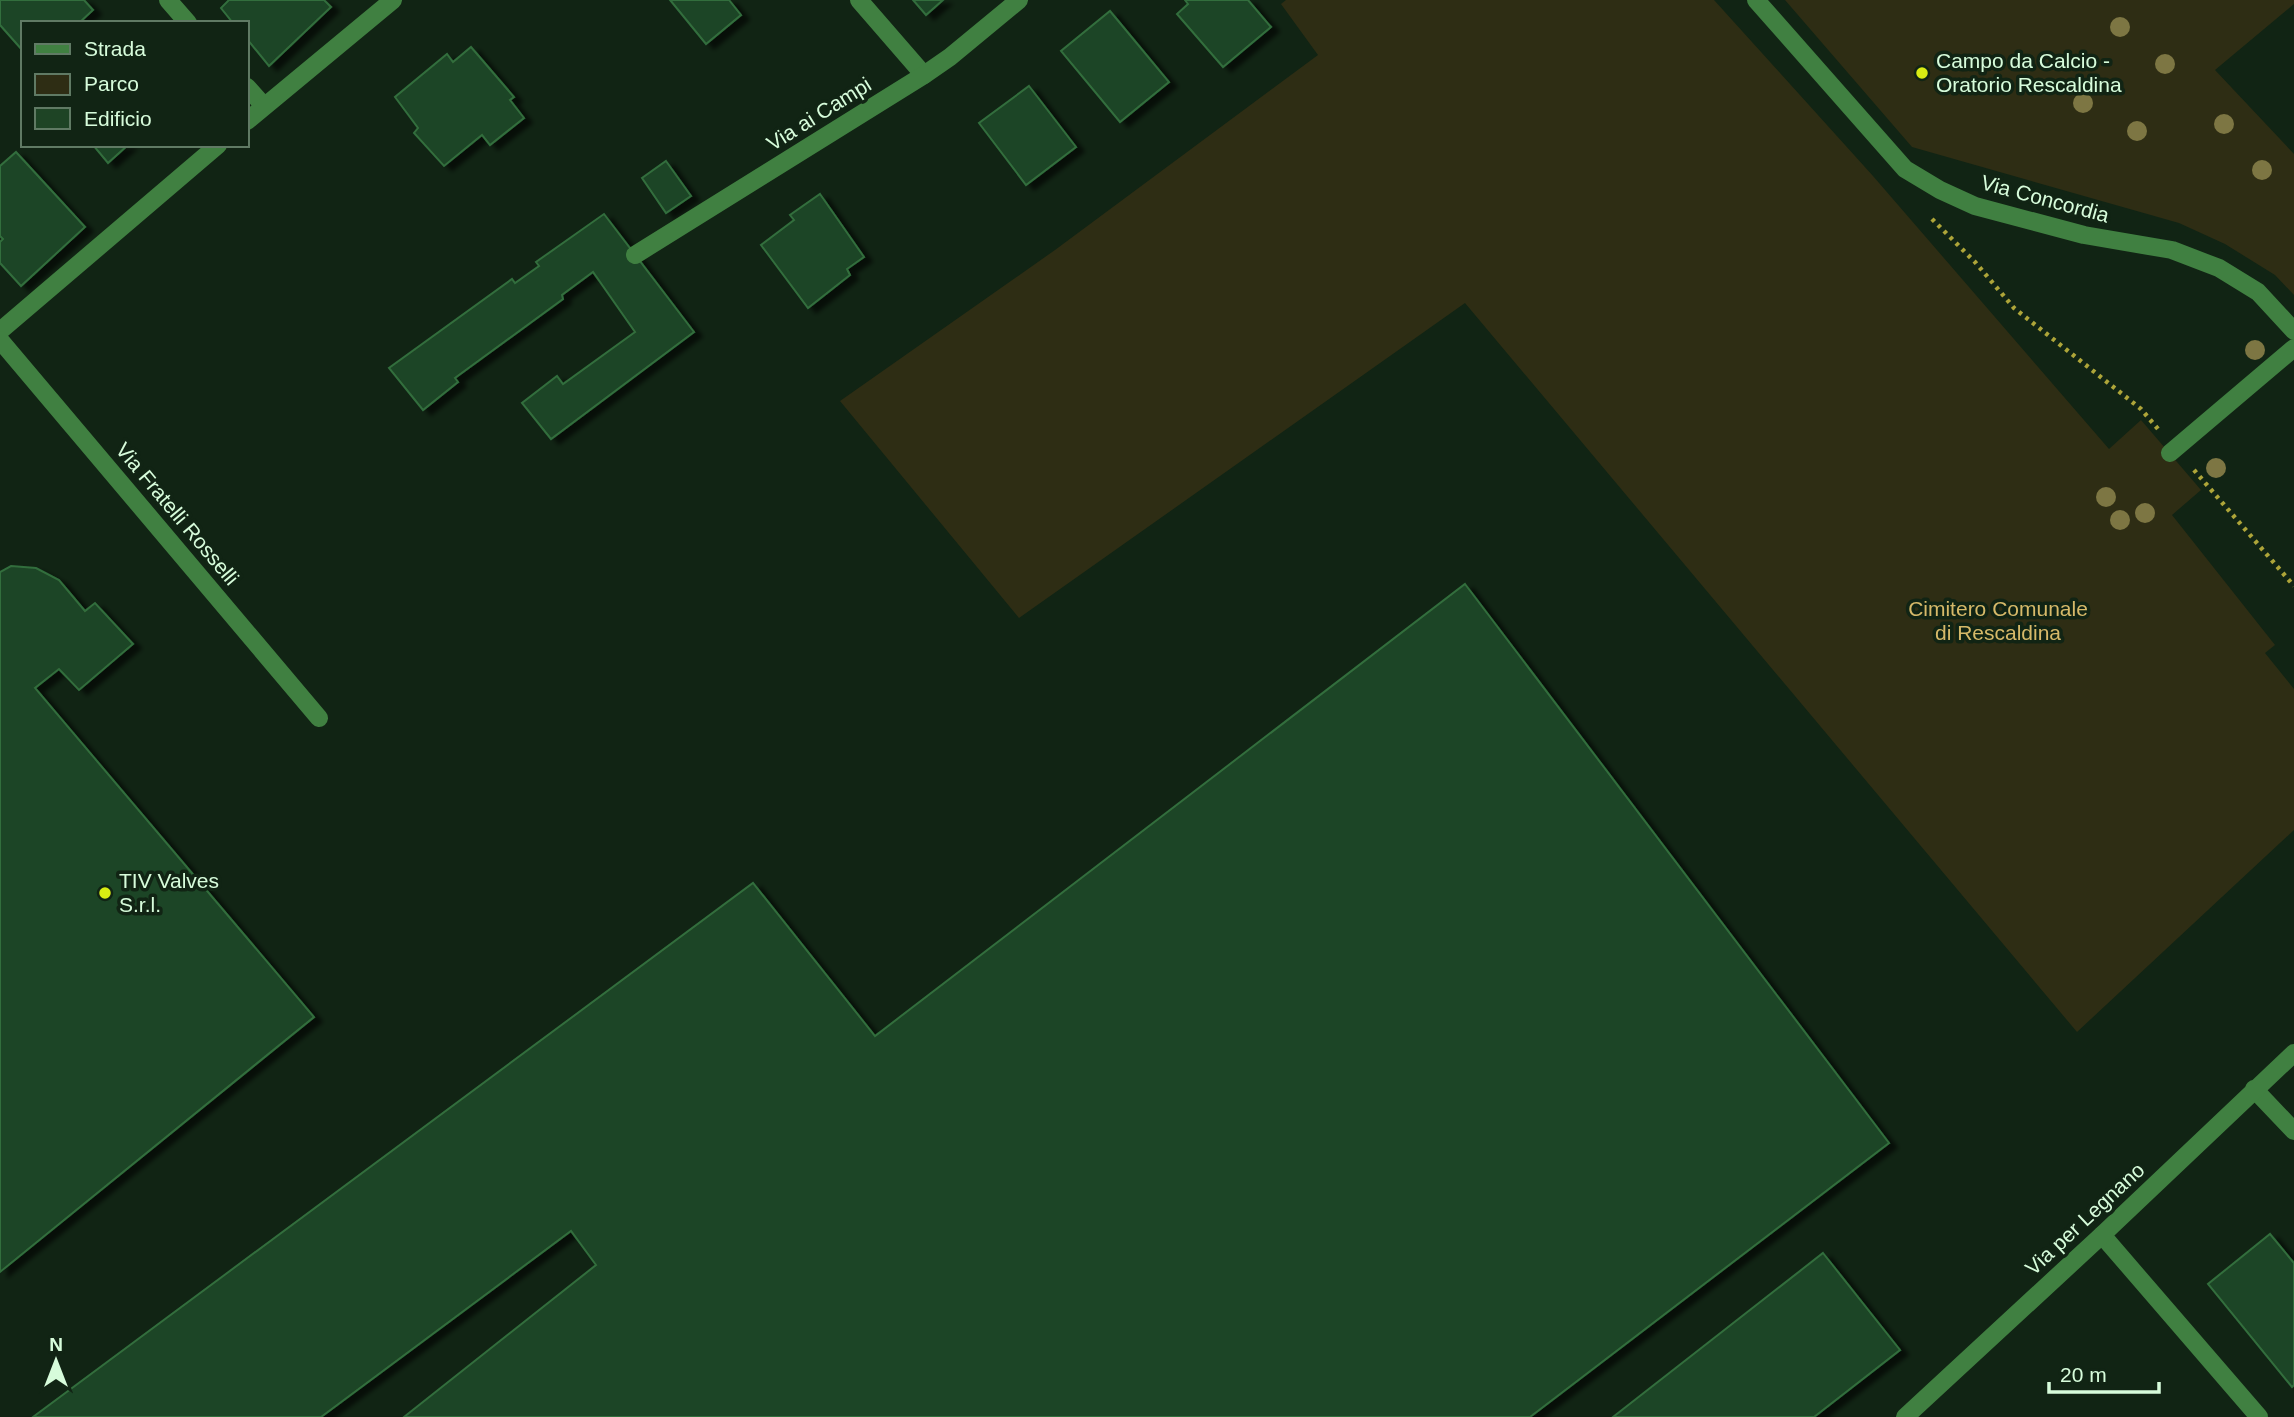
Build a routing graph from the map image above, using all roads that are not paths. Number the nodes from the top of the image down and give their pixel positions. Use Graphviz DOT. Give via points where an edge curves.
graph roads {
  1 [pos="168,0"];
  2 [pos="393,0"];
  3 [pos="859,0"];
  4 [pos="1019,0"];
  5 [pos="1756,0"];
  6 [pos="186,21"];
  7 [pos="924,75"];
  8 [pos="248,88"];
  9 [pos="264,106"];
  10 [pos="248,120"];
  11 [pos="216,147"];
  12 [pos="635,255"];
  13 [pos="0,331"];
  14 [pos="2294,331"];
  15 [pos="0,340"];
  16 [pos="2294,348"];
  17 [pos="2173,451"];
  18 [pos="319,718"];
  19 [pos="2294,1053"];
  20 [pos="2255,1089"];
  21 [pos="2294,1131"];
  22 [pos="2102,1235"];
  23 [pos="1905,1417"];
  24 [pos="2259,1417"];
  1 -- 6 [label="street"];
  2 -- 9 [label="street"];
  3 -- 7 [label="street"];
  4 -- 7 [label="street, Via ai Campi"];
  5 -- 14 [label="street, Via Concordia" via="1906,169 1940,190 1975,206 2084,235 2172,250 2219,268 2258,292"];
  7 -- 12 [label="street, Via ai Campi"];
  8 -- 9 [label="street"];
  9 -- 10 [label="street"];
  11 -- 13 [label="street"];
  15 -- 18 [label="street, Via Fratelli Rosselli"];
  16 -- 17 [label="street"];
  19 -- 20 [label="street, Via per Legnano"];
  20 -- 21 [label="street"];
  20 -- 22 [label="street, Via per Legnano"];
  22 -- 23 [label="street, Via per Legnano"];
  22 -- 24 [label="street"];
}
